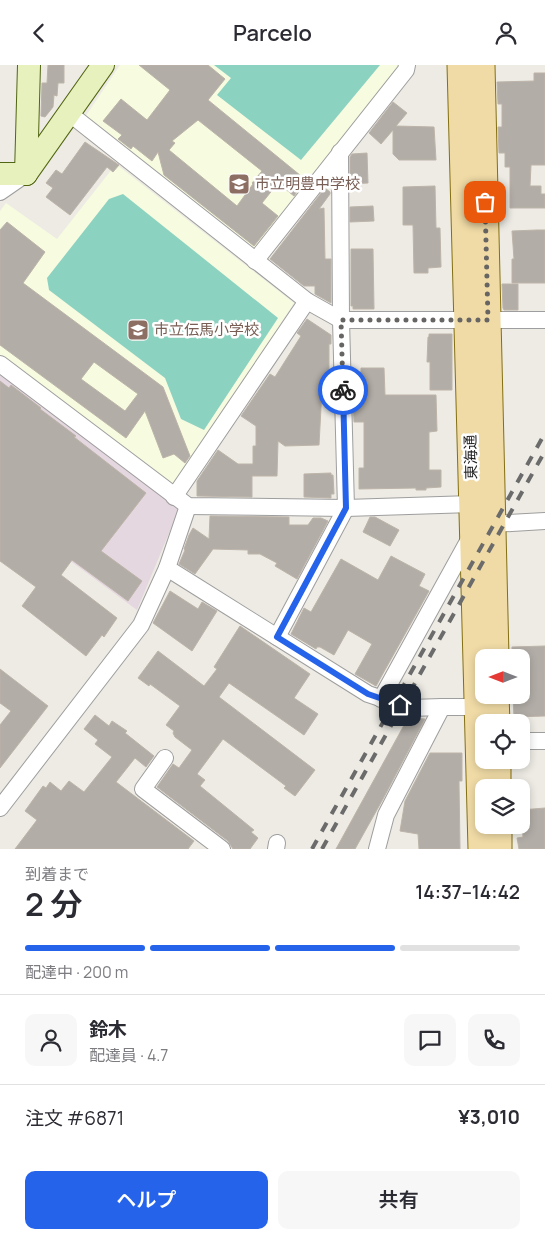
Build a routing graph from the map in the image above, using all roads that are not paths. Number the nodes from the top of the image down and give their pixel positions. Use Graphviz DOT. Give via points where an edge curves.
graph roads {
  1 [pos="29,65"];
  2 [pos="103,65"];
  3 [pos="406,65"];
  4 [pos="460,65"];
  5 [pos="482,65"];
  6 [pos="70,113"];
  7 [pos="340,153"];
  8 [pos="0,174"];
  9 [pos="26,174"];
  10 [pos="0,192"];
  11 [pos="255,261"];
  12 [pos="307,301"];
  13 [pos="478,319"];
  14 [pos="341,320"];
  15 [pos="545,320"];
  16 [pos="0,364"];
  17 [pos="174,497"];
  18 [pos="472,504"];
  19 [pos="188,507"];
  20 [pos="346,508"];
  21 [pos="545,521"];
  22 [pos="483,528"];
  23 [pos="167,568"];
  24 [pos="277,637"];
  25 [pos="495,649"];
  26 [pos="381,699"];
  27 [pos="442,707"];
  28 [pos="492,708"];
  29 [pos="530,741"];
  30 [pos="545,741"];
  31 [pos="165,758"];
  32 [pos="481,769"];
  33 [pos="0,808"];
  34 [pos="499,834"];
  35 [pos="222,849"];
  36 [pos="377,849"];
  37 [pos="481,849"];
  38 [pos="499,849"];
  1 -- 9 [label="street"];
  2 -- 6 [label="street"];
  3 -- 7 [label="street" via="406,70"];
  4 -- 13 [label="main road, 東海通"];
  5 -- 13 [label="main road, 東海通"];
  6 -- 9 [label="street"];
  6 -- 11 [label="street"];
  7 -- 11 [label="street"];
  7 -- 14 [label="street"];
  8 -- 9 [label="street"];
  9 -- 10 [label="street"];
  11 -- 12 [label="street"];
  12 -- 14 [label="street"];
  12 -- 17 [label="street"];
  13 -- 14 [label="street"];
  13 -- 15 [label="street"];
  13 -- 18 [label="main road, 東海通"];
  13 -- 22 [label="main road, 東海通"];
  14 -- 20 [label="street"];
  16 -- 17 [label="street"];
  17 -- 19 [label="street"];
  18 -- 20 [label="street"];
  18 -- 22 [label="main road, 東海通"];
  19 -- 20 [label="street"];
  19 -- 23 [label="street"];
  20 -- 24 [label="street"];
  21 -- 22 [label="street"];
  22 -- 25 [label="main road, 東海通"];
  22 -- 26 [label="street"];
  22 -- 28 [label="main road, 東海通"];
  23 -- 24 [label="street"];
  23 -- 33 [label="street" via="141,625"];
  24 -- 26 [label="street"];
  26 -- 27 [label="street" via="410,708"];
  27 -- 28 [label="street"];
  27 -- 36 [label="street" via="386,815"];
  29 -- 30 [label="street"];
  31 -- 35 [label="street" via="143,789"];
  32 -- 37 [label="main road, 東海通"];
  34 -- 38 [label="main road"];
}
